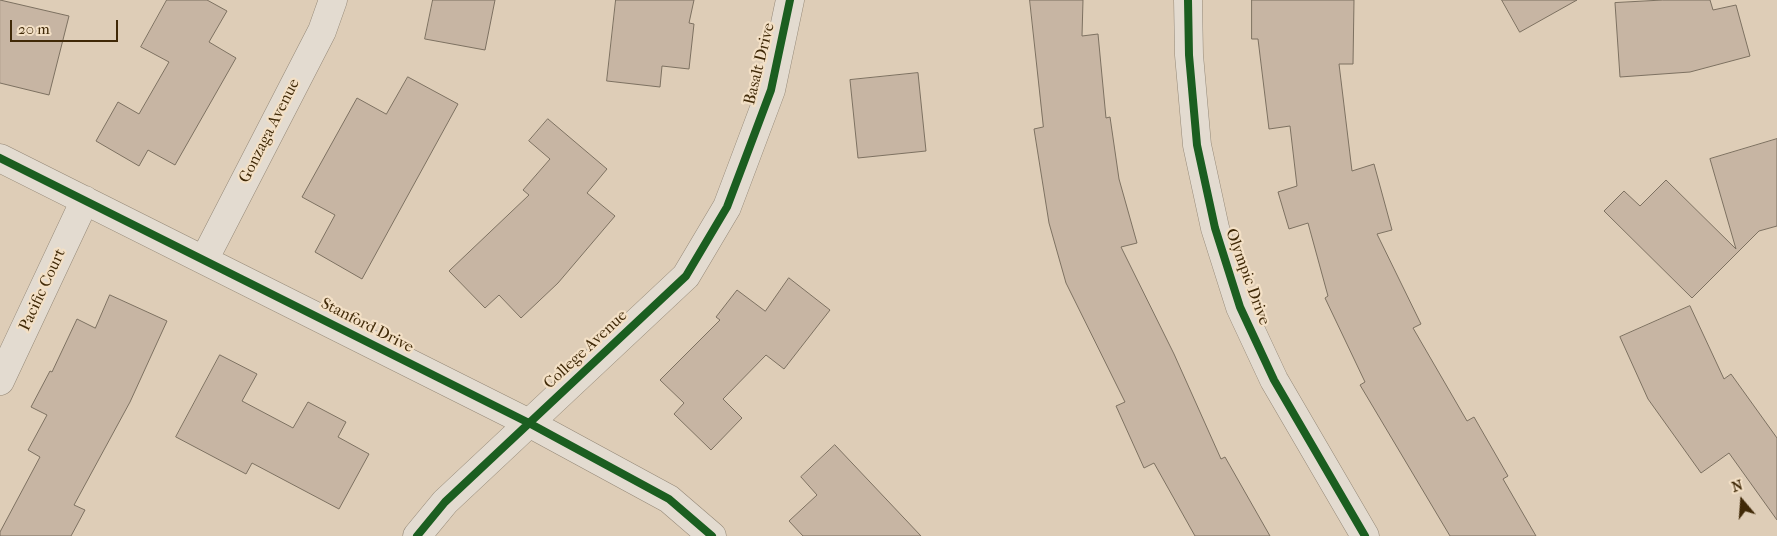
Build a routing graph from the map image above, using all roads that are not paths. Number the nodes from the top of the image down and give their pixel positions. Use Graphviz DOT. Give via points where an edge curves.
graph roads {
  1 [pos="333,0"];
  2 [pos="790,0"];
  3 [pos="1188,0"];
  4 [pos="0,158"];
  5 [pos="744,162"];
  6 [pos="85,200"];
  7 [pos="204,260"];
  8 [pos="0,381"];
  9 [pos="529,423"];
  10 [pos="417,536"];
  11 [pos="712,536"];
  12 [pos="1365,536"];
  1 -- 7 [label="street, Gonzaga Avenue" via="322,31"];
  2 -- 5 [label="street, Basalt Drive" via="771,90"];
  3 -- 12 [label="street, Olympic Drive" via="1188,55 1197,145 1215,228 1240,307 1274,380"];
  4 -- 6 [label="street, Stanford Drive"];
  5 -- 9 [label="street, College Avenue" via="727,207 686,276"];
  6 -- 7 [label="street, Stanford Drive"];
  6 -- 8 [label="street, Pacific Court"];
  7 -- 9 [label="street, Stanford Drive"];
  9 -- 10 [label="street, College Avenue" via="445,502"];
  9 -- 11 [label="street, Stanford Drive" via="669,499"];
}
